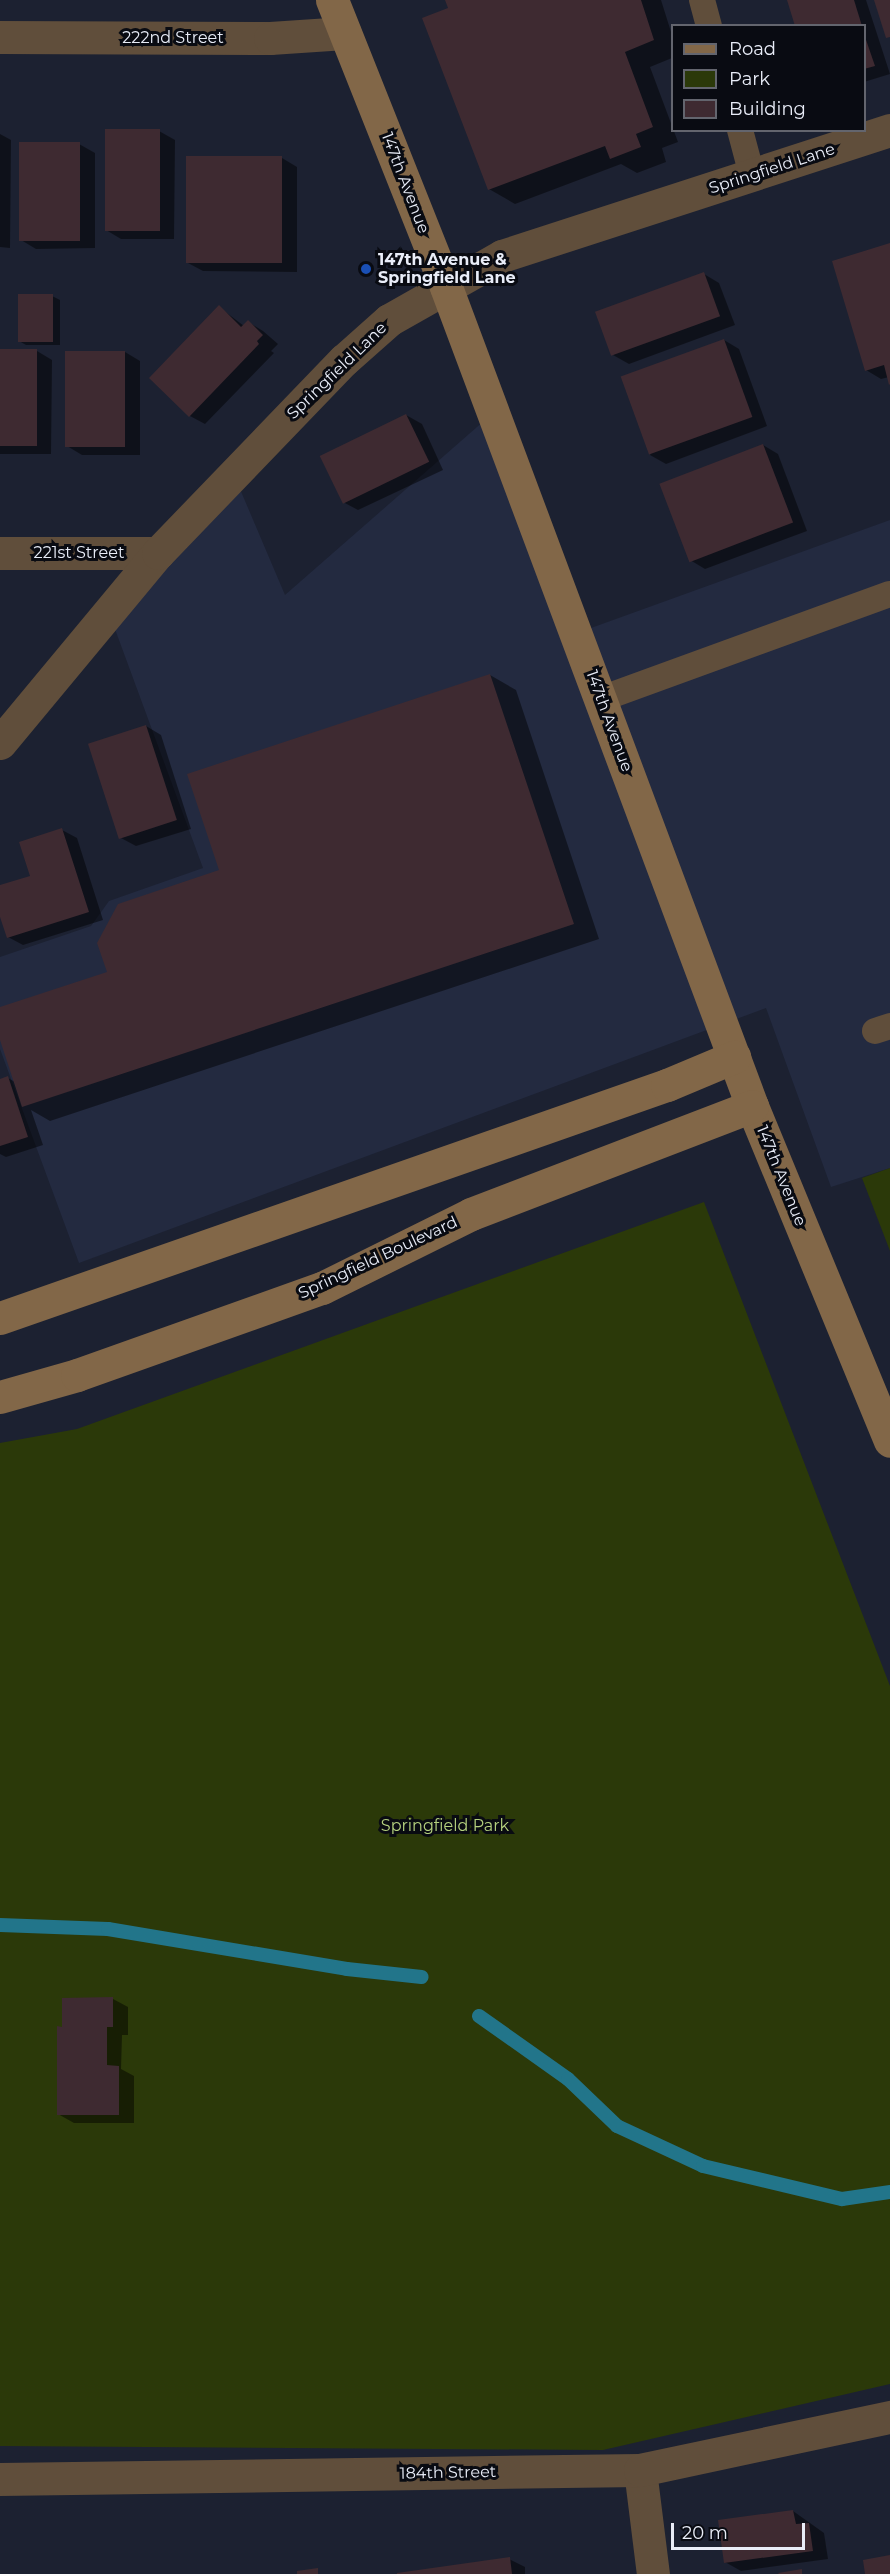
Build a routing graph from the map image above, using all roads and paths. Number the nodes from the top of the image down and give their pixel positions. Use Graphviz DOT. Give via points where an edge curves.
graph roads {
  1 [pos="332,0"];
  2 [pos="702,0"];
  3 [pos="708,24"];
  4 [pos="345,33"];
  5 [pos="0,37"];
  6 [pos="890,130"];
  7 [pos="741,132"];
  8 [pos="752,175"];
  9 [pos="446,287"];
  10 [pos="0,553"];
  11 [pos="158,553"];
  12 [pos="890,594"];
  13 [pos="601,699"];
  14 [pos="0,743"];
  15 [pos="734,1057"];
  16 [pos="752,1106"];
  17 [pos="0,1318"];
  18 [pos="0,1397"];
  19 [pos="890,1441"];
  20 [pos="890,2417"];
  21 [pos="640,2470"];
  22 [pos="0,2479"];
  23 [pos="653,2574"];
  1 -- 4 [label="street, 147th Avenue"];
  2 -- 3 [label="lane"];
  4 -- 5 [label="street, 222nd Street" via="263,38"];
  4 -- 9 [label="street, 147th Avenue"];
  6 -- 8 [label="street, Springfield Lane"];
  7 -- 8 [label="lane"];
  8 -- 9 [label="street, Springfield Lane" via="502,256"];
  9 -- 11 [label="street, Springfield Lane" via="389,320 344,360"];
  9 -- 13 [label="street, 147th Avenue"];
  10 -- 11 [label="street, 221st Street"];
  11 -- 14 [label="street, Springfield Lane"];
  12 -- 13 [label="lane"];
  13 -- 15 [label="street, 147th Avenue"];
  15 -- 16 [label="street, 147th Avenue"];
  15 -- 17 [label="street" via="667,1085"];
  16 -- 18 [label="street, Springfield Boulevard" via="471,1214 322,1288 77,1375"];
  16 -- 19 [label="street, 147th Avenue"];
  20 -- 21 [label="street, 184th Street"];
  21 -- 22 [label="street, 184th Street"];
  21 -- 23 [label="street"];
}
